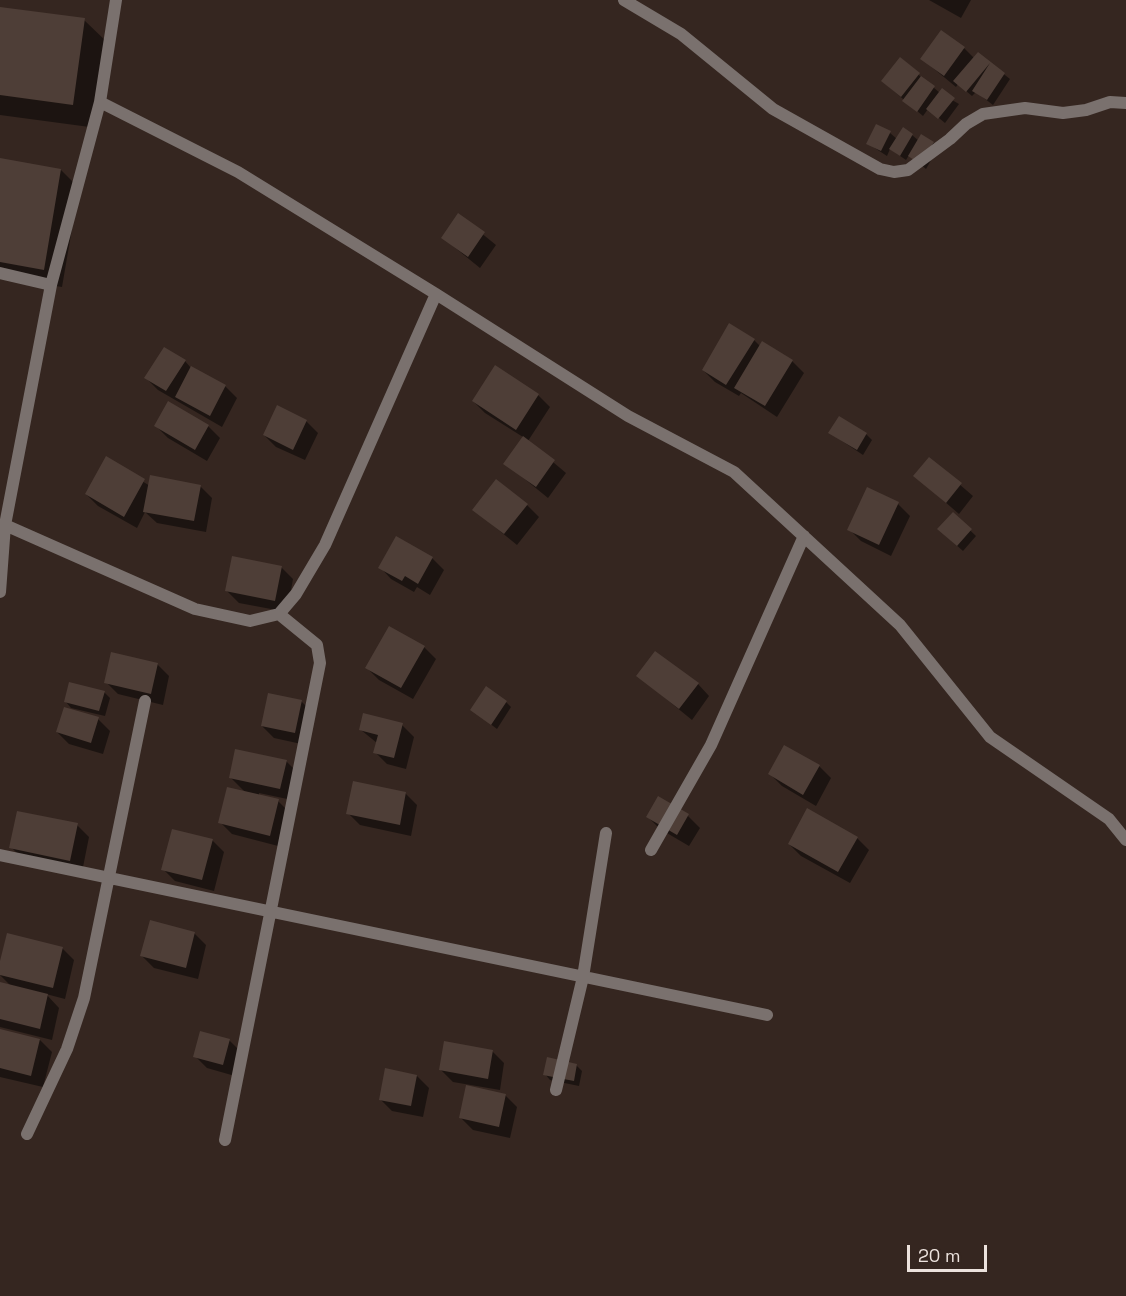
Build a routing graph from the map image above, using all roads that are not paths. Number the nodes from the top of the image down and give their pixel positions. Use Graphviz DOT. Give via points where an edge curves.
graph roads {
  1 [pos="116,0"];
  2 [pos="624,0"];
  3 [pos="100,102"];
  4 [pos="1126,103"];
  5 [pos="0,273"];
  6 [pos="51,285"];
  7 [pos="436,294"];
  8 [pos="5,525"];
  9 [pos="804,536"];
  10 [pos="0,592"];
  11 [pos="279,614"];
  12 [pos="145,701"];
  13 [pos="606,833"];
  14 [pos="1126,840"];
  15 [pos="651,850"];
  16 [pos="0,855"];
  17 [pos="108,878"];
  18 [pos="272,912"];
  19 [pos="583,977"];
  20 [pos="767,1015"];
  21 [pos="556,1090"];
  22 [pos="27,1134"];
  23 [pos="225,1140"];
  1 -- 3 [label="street"];
  2 -- 4 [label="street" via="681,34 773,109 880,169 894,172 908,170 983,114 1025,108 1063,113 1110,102"];
  3 -- 6 [label="street"];
  3 -- 7 [label="street" via="238,172"];
  5 -- 6 [label="street"];
  6 -- 8 [label="street"];
  7 -- 9 [label="street" via="628,416 734,472"];
  7 -- 11 [label="street" via="325,545 296,594"];
  8 -- 10 [label="street"];
  8 -- 11 [label="street" via="195,609 250,621"];
  9 -- 14 [label="street" via="900,624 990,736 1109,819"];
  9 -- 15 [label="street" via="711,745"];
  11 -- 18 [label="street" via="317,645 320,663"];
  12 -- 17 [label="street"];
  13 -- 19 [label="street"];
  16 -- 17 [label="street"];
  17 -- 18 [label="street"];
  17 -- 22 [label="street" via="84,998 67,1049"];
  18 -- 19 [label="street"];
  18 -- 23 [label="street"];
  19 -- 20 [label="street"];
  19 -- 21 [label="street"];
}
